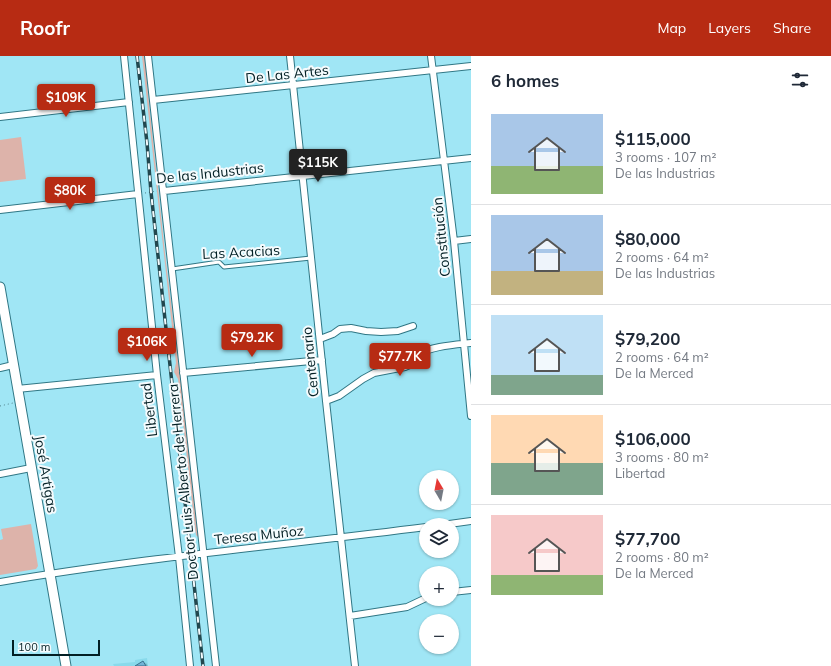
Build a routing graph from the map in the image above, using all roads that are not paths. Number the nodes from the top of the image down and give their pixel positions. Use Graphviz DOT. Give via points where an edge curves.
graph roads {
  1 [pos="124,56"];
  2 [pos="148,56"];
  3 [pos="290,56"];
  4 [pos="431,56"];
  5 [pos="471,66"];
  6 [pos="433,70"];
  7 [pos="293,85"];
  8 [pos="153,100"];
  9 [pos="129,102"];
  10 [pos="0,117"];
  11 [pos="471,158"];
  12 [pos="444,161"];
  13 [pos="302,176"];
  14 [pos="164,192"];
  15 [pos="138,194"];
  16 [pos="0,210"];
  17 [pos="471,239"];
  18 [pos="454,241"];
  19 [pos="311,258"];
  20 [pos="172,269"];
  21 [pos="0,286"];
  22 [pos="413,326"];
  23 [pos="320,339"];
  24 [pos="471,343"];
  25 [pos="464,344"];
  26 [pos="322,360"];
  27 [pos="13,365"];
  28 [pos="0,368"];
  29 [pos="183,373"];
  30 [pos="157,375"];
  31 [pos="17,389"];
  32 [pos="326,401"];
  33 [pos="471,416"];
  34 [pos="31,468"];
  35 [pos="0,474"];
  36 [pos="471,521"];
  37 [pos="459,523"];
  38 [pos="419,528"];
  39 [pos="341,538"];
  40 [pos="204,554"];
  41 [pos="179,557"];
  42 [pos="49,573"];
  43 [pos="0,582"];
  44 [pos="471,590"];
  45 [pos="459,591"];
  46 [pos="419,601"];
  47 [pos="350,616"];
  48 [pos="66,666"];
  49 [pos="190,666"];
  50 [pos="216,666"];
  51 [pos="355,666"];
  1 -- 9 [label="street, Libertad"];
  2 -- 8 [label="street, Doctor Luis Alberto de Herrera"];
  3 -- 7 [label="street, Centenario"];
  4 -- 6 [label="street, Constitución"];
  5 -- 6 [label="street, De Las Artes"];
  6 -- 7 [label="street, De Las Artes"];
  6 -- 12 [label="street, Constitución"];
  7 -- 8 [label="street, De Las Artes"];
  7 -- 13 [label="street, Centenario"];
  8 -- 14 [label="street, Doctor Luis Alberto de Herrera"];
  9 -- 10 [label="street"];
  9 -- 15 [label="street, Libertad"];
  11 -- 12 [label="street, De las Industrias"];
  12 -- 13 [label="street, De las Industrias"];
  12 -- 18 [label="street, Constitución"];
  13 -- 14 [label="street, De las Industrias"];
  13 -- 19 [label="street, Centenario"];
  14 -- 20 [label="street, Doctor Luis Alberto de Herrera"];
  15 -- 16 [label="street, De las Industrias"];
  15 -- 30 [label="street, Libertad"];
  17 -- 18 [label="street"];
  18 -- 25 [label="street, Constitución"];
  19 -- 20 [label="lane, Las Acacias" via="224,267 219,262"];
  19 -- 23 [label="street, Centenario"];
  20 -- 29 [label="street, Doctor Luis Alberto de Herrera"];
  21 -- 27 [label="street, José Artigas"];
  22 -- 23 [label="street" via="398,331 381,332 340,329"];
  23 -- 26 [label="street, Centenario"];
  24 -- 25 [label="street"];
  25 -- 32 [label="street" via="426,350 416,355 414,363 374,373 339,396"];
  25 -- 33 [label="street, Constitución"];
  26 -- 29 [label="street"];
  26 -- 32 [label="street, Centenario"];
  27 -- 28 [label="street"];
  27 -- 31 [label="street, José Artigas"];
  29 -- 40 [label="street, Doctor Luis Alberto de Herrera"];
  30 -- 31 [label="street"];
  30 -- 41 [label="street, Libertad"];
  31 -- 34 [label="street, José Artigas"];
  32 -- 39 [label="street, Centenario"];
  34 -- 35 [label="street"];
  34 -- 42 [label="street, José Artigas"];
  36 -- 37 [label="street"];
  38 -- 39 [label="street, Teresa Muñoz"];
  39 -- 40 [label="street, Teresa Muñoz"];
  39 -- 47 [label="street, Centenario"];
  40 -- 41 [label="street, Teresa Muñoz"];
  40 -- 50 [label="street, Doctor Luis Alberto de Herrera"];
  41 -- 42 [label="street, Teresa Muñoz"];
  41 -- 49 [label="street, Libertad"];
  42 -- 43 [label="street, Teresa Muñoz"];
  42 -- 48 [label="street, José Artigas"];
  44 -- 45 [label="street"];
  46 -- 47 [label="street" via="406,607"];
  47 -- 51 [label="street, Centenario"];
}
